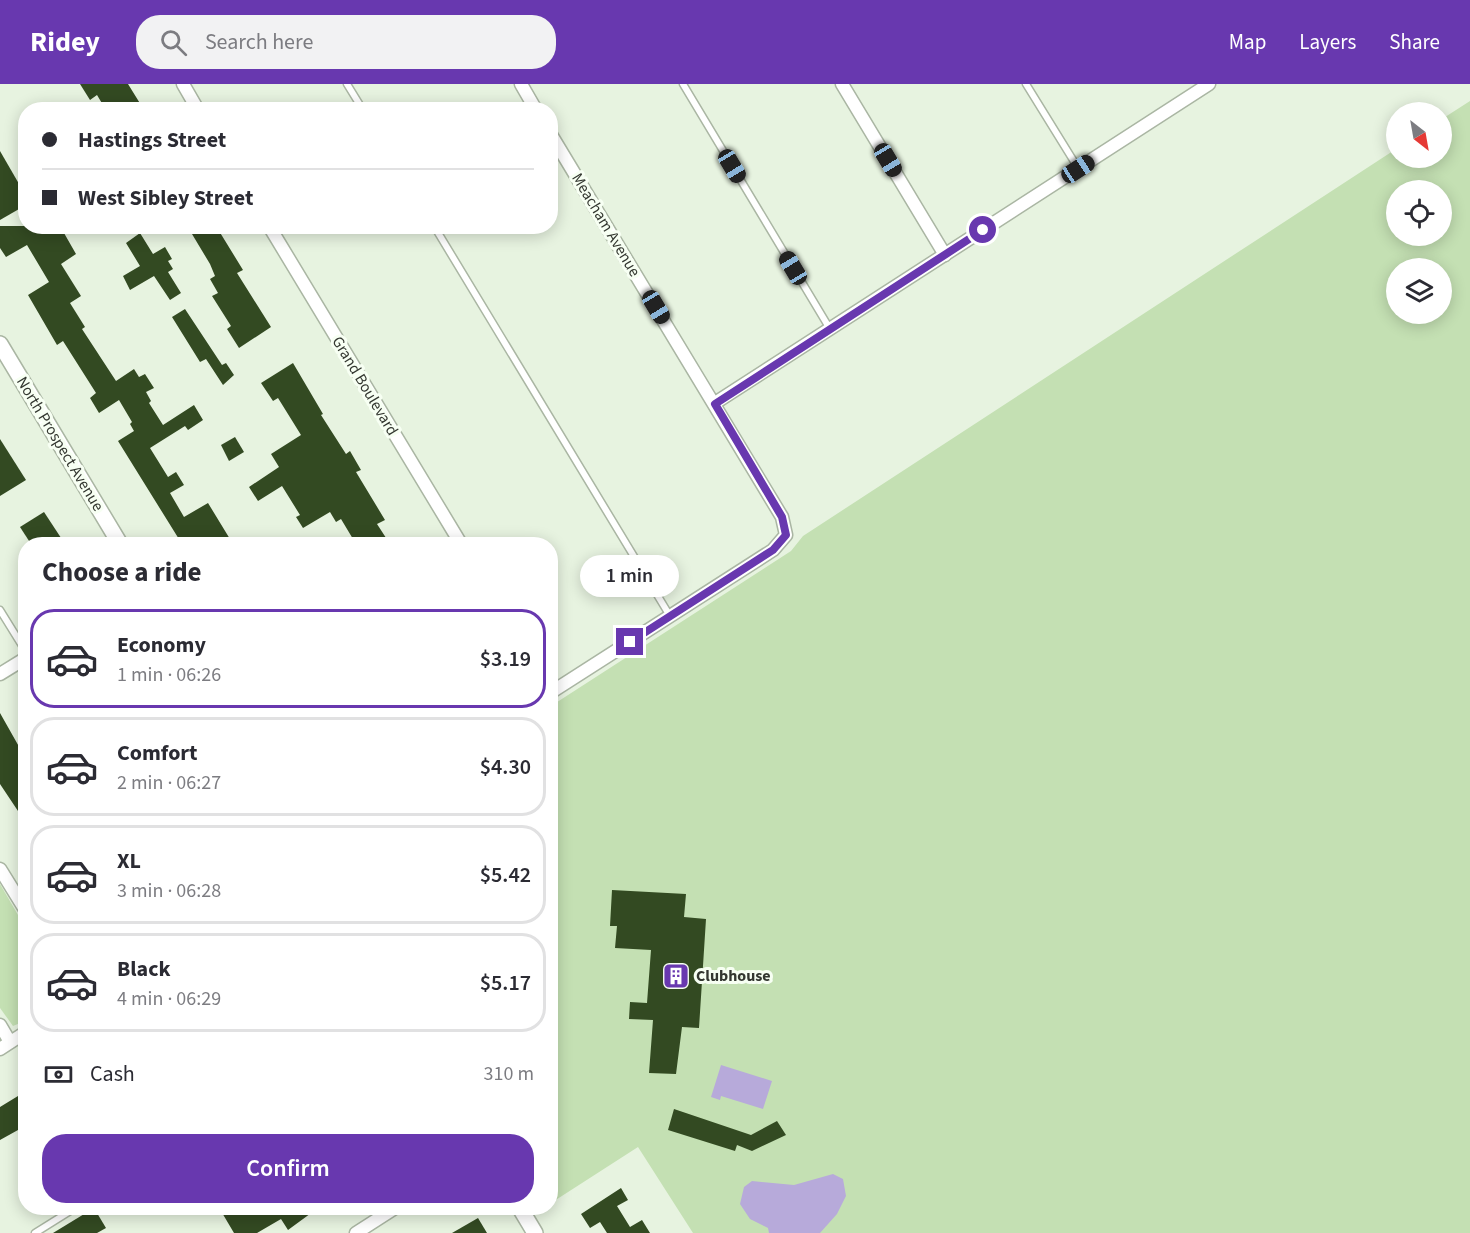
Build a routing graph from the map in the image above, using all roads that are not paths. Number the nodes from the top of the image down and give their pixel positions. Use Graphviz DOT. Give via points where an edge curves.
graph roads {
  1 [pos="183,84"];
  2 [pos="347,84"];
  3 [pos="521,84"];
  4 [pos="683,84"];
  5 [pos="842,84"];
  6 [pos="1026,84"];
  7 [pos="1209,84"];
  8 [pos="193,102"];
  9 [pos="358,102"];
  10 [pos="531,102"];
  11 [pos="558,146"];
  12 [pos="1078,169"];
  13 [pos="274,234"];
  14 [pos="439,234"];
  15 [pos="945,255"];
  16 [pos="830,329"];
  17 [pos="0,344"];
  18 [pos="715,404"];
  19 [pos="116,537"];
  20 [pos="457,537"];
  21 [pos="0,610"];
  22 [pos="670,616"];
  23 [pos="18,639"];
  24 [pos="18,663"];
  25 [pos="0,674"];
  26 [pos="558,688"];
  27 [pos="0,869"];
  28 [pos="18,898"];
  29 [pos="0,1025"];
  30 [pos="18,1037"];
  31 [pos="5,1045"];
  32 [pos="64,1215"];
  33 [pos="384,1215"];
  34 [pos="524,1215"];
  35 [pos="35,1233"];
  36 [pos="356,1233"];
  37 [pos="536,1233"];
  1 -- 8 [label="street"];
  2 -- 9 [label="lane"];
  3 -- 10 [label="street"];
  4 -- 16 [label="lane"];
  5 -- 15 [label="street"];
  6 -- 12 [label="lane"];
  7 -- 12 [label="street"];
  11 -- 18 [label="street, Meacham Avenue"];
  12 -- 15 [label="street"];
  13 -- 20 [label="street, Grand Boulevard"];
  14 -- 22 [label="lane"];
  15 -- 16 [label="street"];
  16 -- 18 [label="street"];
  17 -- 19 [label="street, North Prospect Avenue"];
  18 -- 22 [label="street, Meacham Avenue" via="782,517 786,535 773,550"];
  21 -- 23 [label="lane"];
  22 -- 26 [label="street"];
  24 -- 25 [label="street"];
  27 -- 28 [label="street"];
  29 -- 31 [label="street"];
  30 -- 31 [label="street"];
  32 -- 35 [label="lane"];
  33 -- 36 [label="street"];
  34 -- 37 [label="street"];
}
